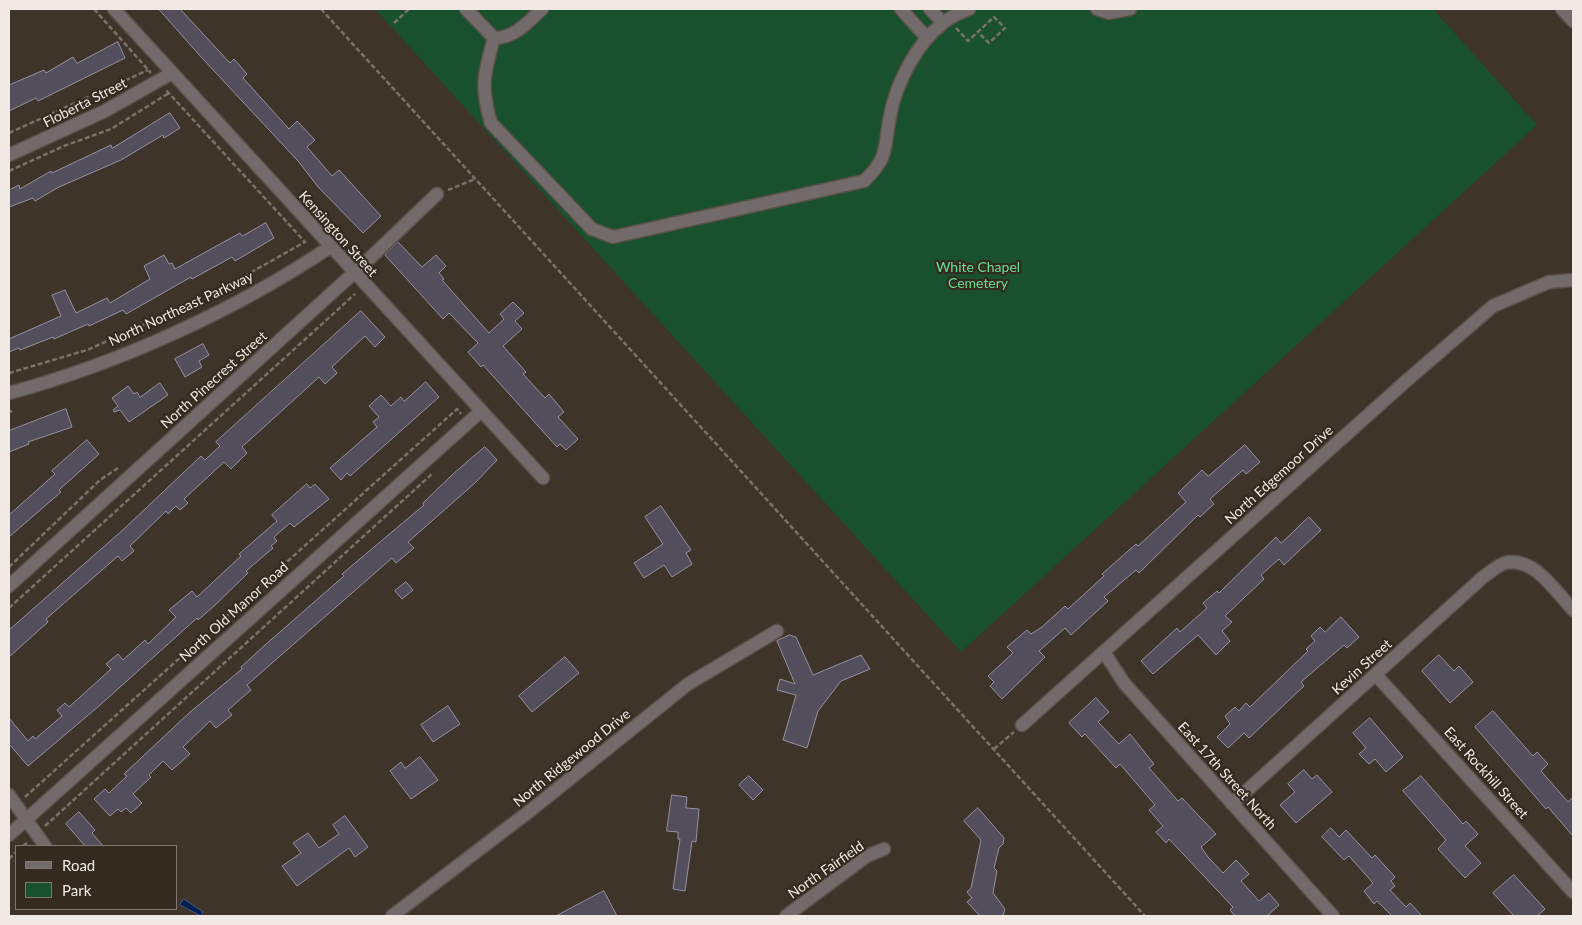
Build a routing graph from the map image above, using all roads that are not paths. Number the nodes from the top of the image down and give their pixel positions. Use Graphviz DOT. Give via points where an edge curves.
graph roads {
  1 [pos="114,9"];
  2 [pos="466,9"];
  3 [pos="542,9"];
  4 [pos="901,9"];
  5 [pos="930,9"];
  6 [pos="969,9"];
  7 [pos="1096,9"];
  8 [pos="1130,9"];
  9 [pos="1562,9"];
  10 [pos="945,21"];
  11 [pos="1573,21"];
  12 [pos="494,38"];
  13 [pos="928,38"];
  14 [pos="172,73"];
  15 [pos="9,155"];
  16 [pos="438,194"];
  17 [pos="330,247"];
  18 [pos="354,274"];
  19 [pos="1573,280"];
  20 [pos="9,393"];
  21 [pos="480,412"];
  22 [pos="543,478"];
  23 [pos="9,586"];
  24 [pos="1573,610"];
  25 [pos="776,631"];
  26 [pos="1104,652"];
  27 [pos="1376,675"];
  28 [pos="1022,725"];
  29 [pos="9,795"];
  30 [pos="1232,804"];
  31 [pos="26,820"];
  32 [pos="9,835"];
  33 [pos="44,845"];
  34 [pos="884,849"];
  35 [pos="1573,892"];
  36 [pos="392,916"];
  37 [pos="786,916"];
  38 [pos="1333,916"];
  1 -- 14 [label="street, Kensington Street"];
  2 -- 12 [label="street"];
  3 -- 12 [label="street" via="519,30 505,38"];
  4 -- 13 [label="street"];
  5 -- 10 [label="street"];
  6 -- 10 [label="street"];
  7 -- 8 [label="street" via="1109,13"];
  9 -- 11 [label="street"];
  10 -- 13 [label="street"];
  12 -- 13 [label="street" via="483,78 484,100 491,123 592,229 613,237 864,181 883,160 890,114 905,73"];
  14 -- 15 [label="street, Floberta Street" via="105,111"];
  14 -- 17 [label="street, Kensington Street"];
  16 -- 18 [label="street, North Pinecrest Street"];
  17 -- 18 [label="street, Kensington Street"];
  17 -- 20 [label="street, North Northeast Parkway" via="242,300 141,347"];
  18 -- 21 [label="street, Kensington Street"];
  18 -- 23 [label="street, North Pinecrest Street"];
  19 -- 26 [label="street, North Edgemoor Drive" via="1549,282 1493,306"];
  21 -- 22 [label="street, Kensington Street"];
  21 -- 31 [label="street, North Old Manor Road"];
  24 -- 27 [label="street, Kevin Street" via="1540,574 1521,562 1504,563 1482,578"];
  25 -- 36 [label="street, North Ridgewood Drive" via="688,684"];
  26 -- 28 [label="street, North Edgemoor Drive"];
  26 -- 30 [label="street, East 17th Street North" via="1124,683"];
  27 -- 30 [label="street, Kevin Street"];
  27 -- 35 [label="street, East Rockhill Street"];
  29 -- 31 [label="street"];
  30 -- 38 [label="street, East 17th Street North"];
  31 -- 32 [label="street, North Old Manor Road"];
  31 -- 33 [label="street"];
  34 -- 37 [label="street, North Fairfield" via="867,856"];
}
